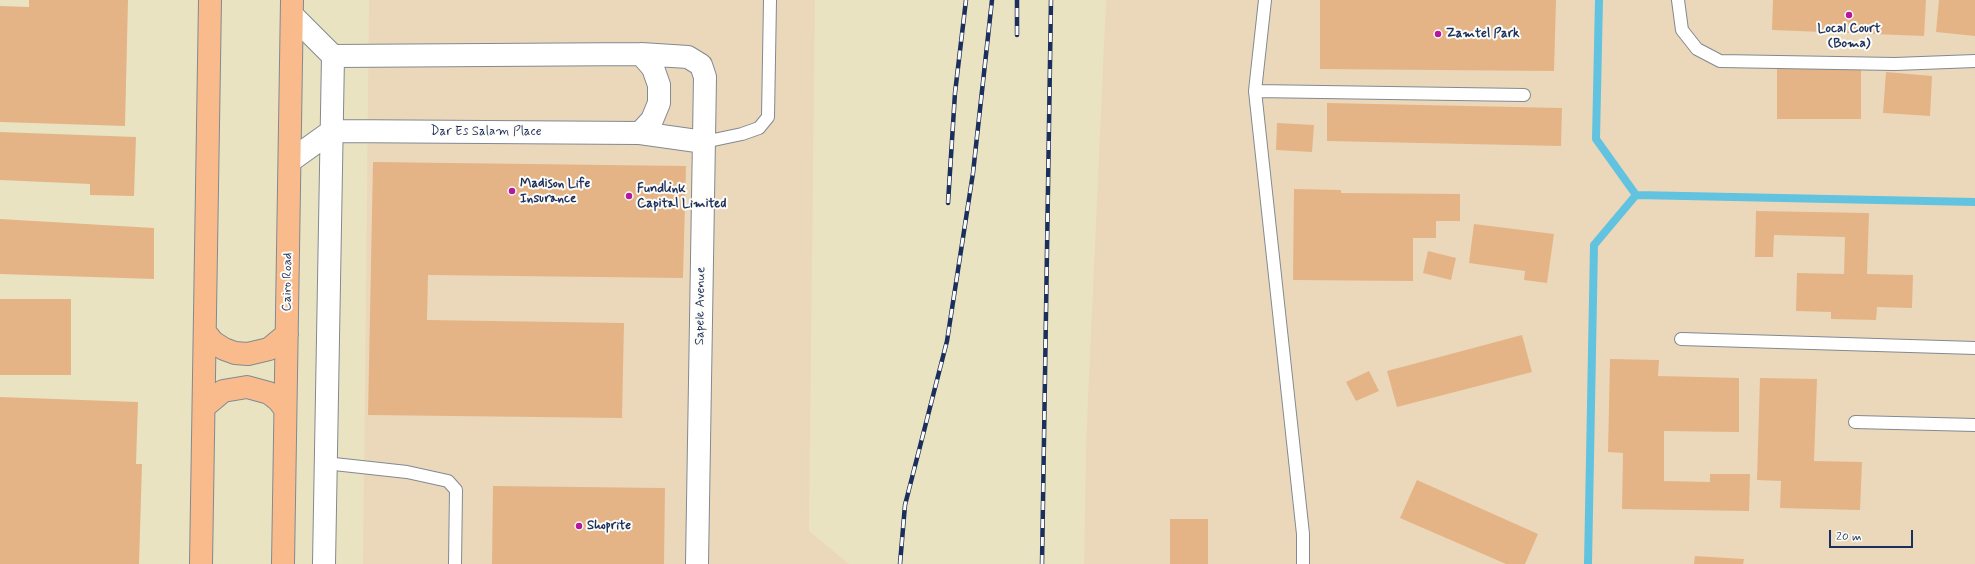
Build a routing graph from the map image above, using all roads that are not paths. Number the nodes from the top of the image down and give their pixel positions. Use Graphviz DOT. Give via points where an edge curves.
graph roads {
  1 [pos="210,0"];
  2 [pos="770,0"];
  3 [pos="1265,0"];
  4 [pos="1678,0"];
  5 [pos="292,7"];
  6 [pos="641,54"];
  7 [pos="333,56"];
  8 [pos="1975,61"];
  9 [pos="1255,91"];
  10 [pos="1524,95"];
  11 [pos="332,131"];
  12 [pos="640,133"];
  13 [pos="704,142"];
  14 [pos="290,161"];
  15 [pos="205,332"];
  16 [pos="286,334"];
  17 [pos="1682,339"];
  18 [pos="1975,348"];
  19 [pos="204,407"];
  20 [pos="285,409"];
  21 [pos="1855,422"];
  22 [pos="1975,425"];
  23 [pos="325,463"];
  24 [pos="283,563"];
  25 [pos="201,564"];
  26 [pos="324,564"];
  27 [pos="455,564"];
  28 [pos="697,564"];
  29 [pos="1303,564"];
  1 -- 15 [label="main road"];
  2 -- 13 [label="lane" via="768,117 759,128"];
  3 -- 9 [label="lane"];
  4 -- 8 [label="lane" via="1682,30 1697,49 1720,61 1895,64"];
  5 -- 7 [label="street"];
  5 -- 14 [label="main road, Cairo Road"];
  6 -- 7 [label="street"];
  6 -- 12 [label="street" via="653,68 659,85 659,103 652,120"];
  6 -- 13 [label="street, Sapele Avenue" via="688,56 701,65 705,76"];
  7 -- 11 [label="street"];
  9 -- 10 [label="lane"];
  9 -- 29 [label="lane" via="1302,526"];
  11 -- 12 [label="street, Dar Es Salam Place"];
  11 -- 14 [label="street"];
  11 -- 23 [label="street"];
  12 -- 13 [label="street, Dar Es Salam Place"];
  13 -- 28 [label="street, Sapele Avenue"];
  14 -- 16 [label="main road, Cairo Road"];
  15 -- 16 [label="main road" via="213,342 224,349 248,354 269,349"];
  15 -- 19 [label="main road"];
  16 -- 20 [label="main road, Cairo Road"];
  17 -- 18 [label="lane"];
  19 -- 20 [label="main road" via="222,391 247,387 269,393"];
  19 -- 25 [label="main road"];
  20 -- 24 [label="main road, Cairo Road"];
  21 -- 22 [label="lane"];
  23 -- 26 [label="street"];
  23 -- 27 [label="lane" via="407,472 448,481 456,490"];
}
